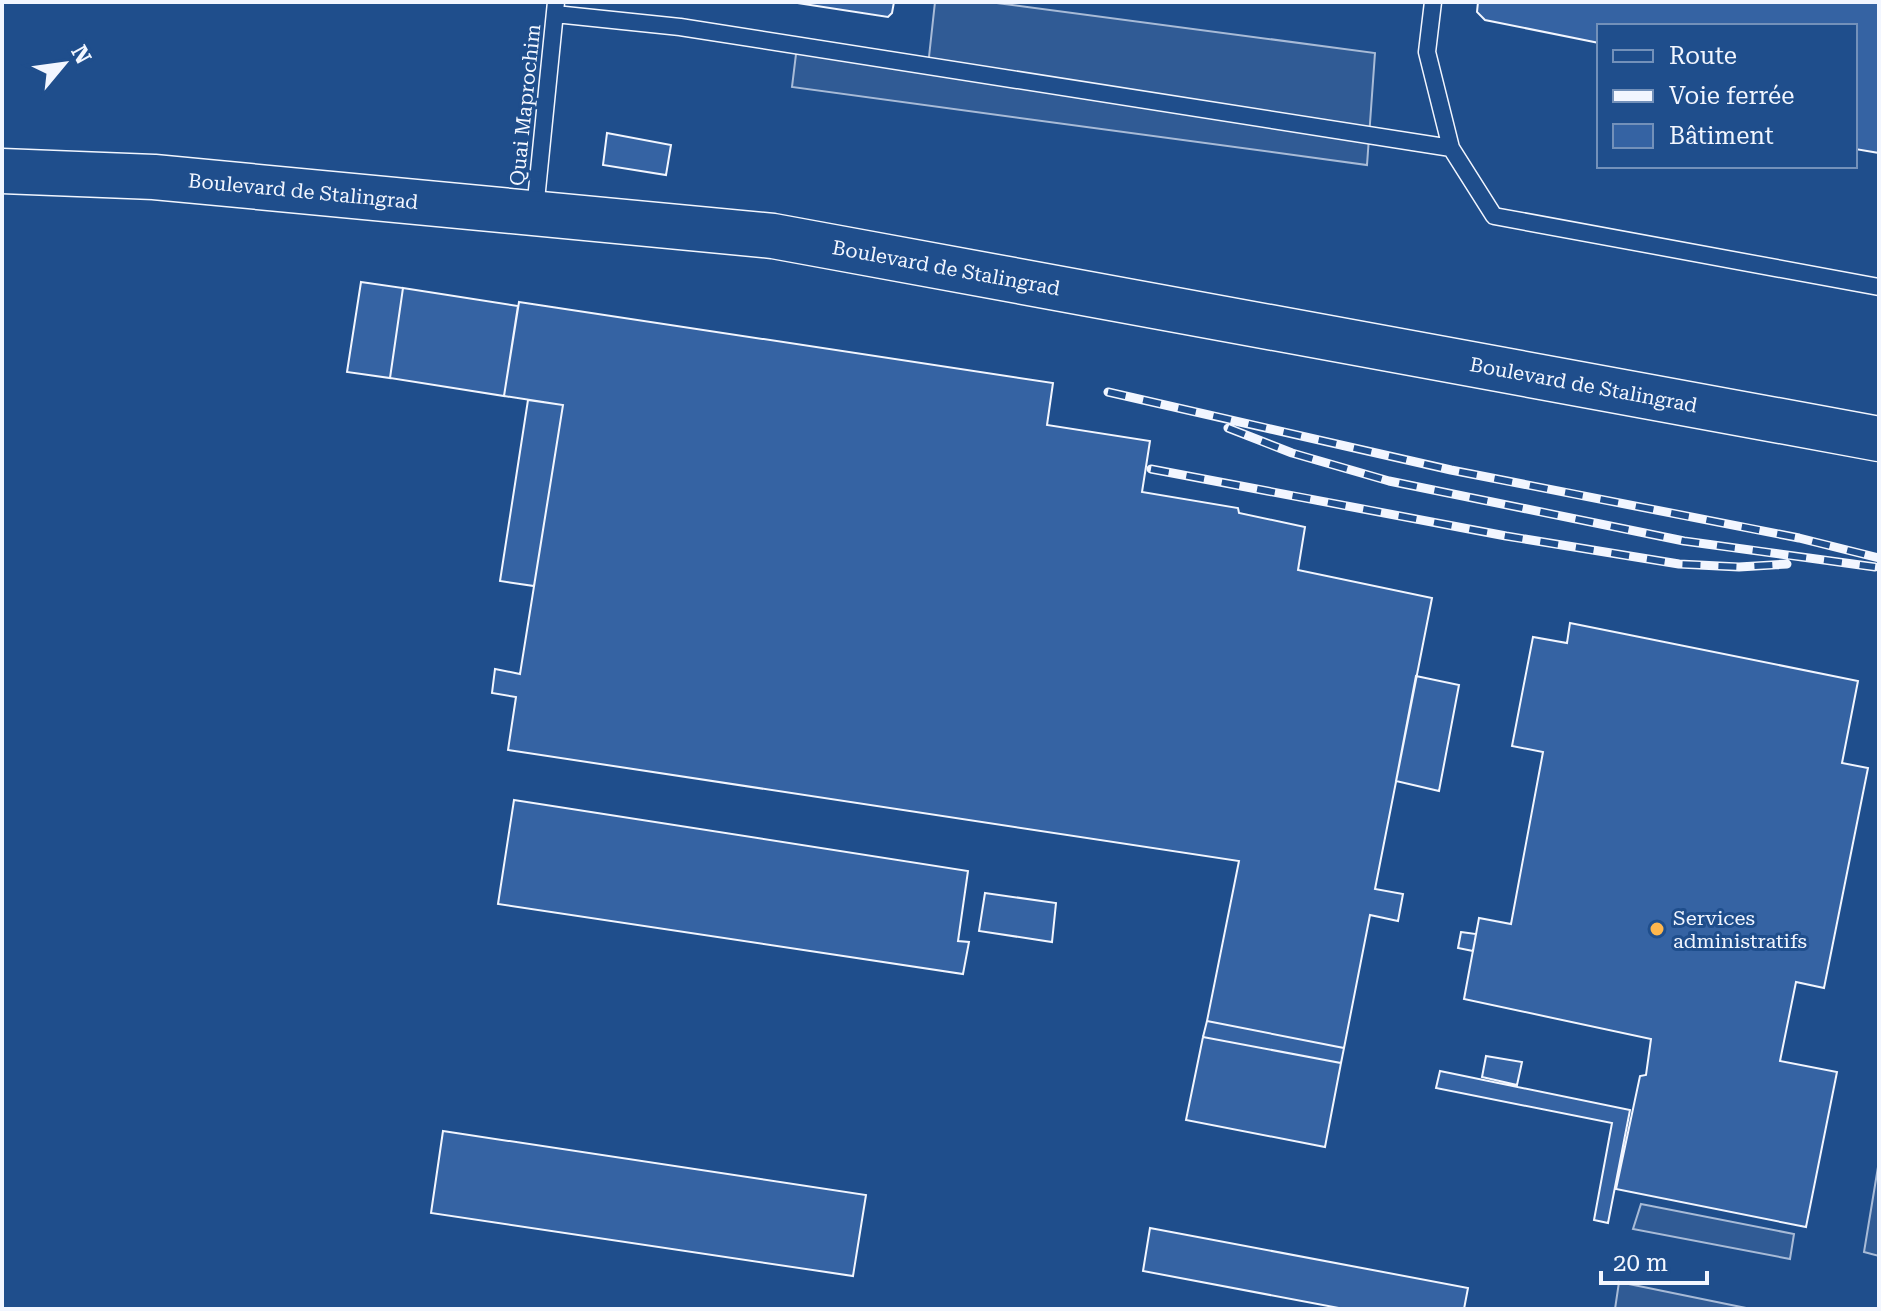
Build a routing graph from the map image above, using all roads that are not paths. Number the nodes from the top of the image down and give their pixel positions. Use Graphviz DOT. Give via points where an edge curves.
graph roads {
  1 [pos="1433,2"];
  2 [pos="556,8"];
  3 [pos="1451,148"];
  4 [pos="2,171"];
  5 [pos="534,211"];
  6 [pos="1879,287"];
  7 [pos="1879,439"];
  1 -- 3 [label="lane" via="1427,52"];
  2 -- 3 [label="lane"];
  2 -- 5 [label="lane, Quai Maprochim"];
  3 -- 6 [label="lane" via="1494,216"];
  4 -- 5 [label="main road, Boulevard de Stalingrad" via="154,177"];
  5 -- 7 [label="main road, Boulevard de Stalingrad" via="773,236"];
}
